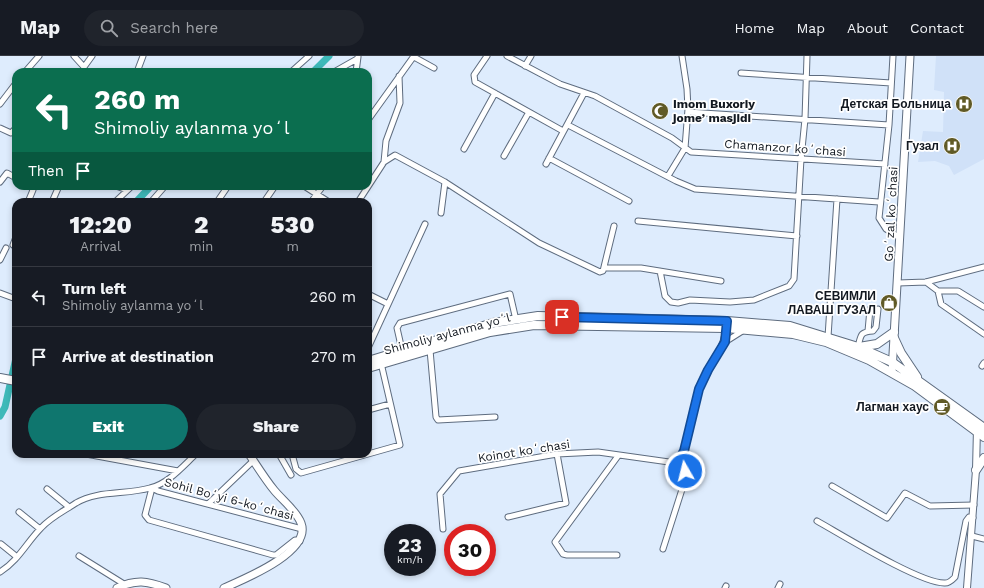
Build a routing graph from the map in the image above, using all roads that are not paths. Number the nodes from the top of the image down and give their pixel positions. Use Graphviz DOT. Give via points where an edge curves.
graph roads {
  1 [pos="39,56"];
  2 [pos="74,56"];
  3 [pos="92,56"];
  4 [pos="143,56"];
  5 [pos="309,56"];
  6 [pos="487,56"];
  7 [pos="506,56"];
  8 [pos="531,56"];
  9 [pos="682,56"];
  10 [pos="807,56"];
  11 [pos="888,56"];
  12 [pos="910,56"];
  13 [pos="358,57"];
  14 [pos="414,57"];
  15 [pos="893,58"];
  16 [pos="525,66"];
  17 [pos="28,68"];
  18 [pos="83,68"];
  19 [pos="85,68"];
  20 [pos="138,68"];
  21 [pos="296,68"];
  22 [pos="340,68"];
  23 [pos="357,68"];
  24 [pos="434,68"];
  25 [pos="741,73"];
  26 [pos="399,76"];
  27 [pos="805,78"];
  28 [pos="892,83"];
  29 [pos="12,88"];
  30 [pos="495,93"];
  31 [pos="584,93"];
  32 [pos="0,104"];
  33 [pos="529,112"];
  34 [pos="688,112"];
  35 [pos="372,114"];
  36 [pos="805,119"];
  37 [pos="568,125"];
  38 [pos="889,125"];
  39 [pos="0,128"];
  40 [pos="12,131"];
  41 [pos="563,131"];
  42 [pos="685,148"];
  43 [pos="464,149"];
  44 [pos="504,156"];
  45 [pos="549,158"];
  46 [pos="801,159"];
  47 [pos="384,162"];
  48 [pos="546,164"];
  49 [pos="885,164"];
  50 [pos="12,176"];
  51 [pos="668,176"];
  52 [pos="372,180"];
  53 [pos="0,182"];
  54 [pos="445,182"];
  55 [pos="127,190"];
  56 [pos="161,190"];
  57 [pos="310,190"];
  58 [pos="320,190"];
  59 [pos="317,194"];
  60 [pos="800,196"];
  61 [pos="119,198"];
  62 [pos="154,198"];
  63 [pos="314,198"];
  64 [pos="323,198"];
  65 [pos="837,199"];
  66 [pos="629,201"];
  67 [pos="879,202"];
  68 [pos="441,214"];
  69 [pos="638,221"];
  70 [pos="425,224"];
  71 [pos="614,226"];
  72 [pos="797,236"];
  73 [pos="900,238"];
  74 [pos="6,248"];
  75 [pos="0,260"];
  76 [pos="984,267"];
  77 [pos="604,268"];
  78 [pos="660,271"];
  79 [pos="721,281"];
  80 [pos="926,282"];
  81 [pos="898,283"];
  82 [pos="938,292"];
  83 [pos="0,293"];
  84 [pos="372,296"];
  85 [pos="12,298"];
  86 [pos="388,304"];
  87 [pos="984,307"];
  88 [pos="870,309"];
  89 [pos="878,309"];
  90 [pos="516,320"];
  91 [pos="586,321"];
  92 [pos="727,325"];
  93 [pos="744,330"];
  94 [pos="868,332"];
  95 [pos="984,334"];
  96 [pos="894,335"];
  97 [pos="828,337"];
  98 [pos="372,339"];
  99 [pos="725,342"];
  100 [pos="858,347"];
  101 [pos="402,350"];
  102 [pos="430,350"];
  103 [pos="380,361"];
  104 [pos="372,362"];
  105 [pos="892,362"];
  106 [pos="892,372"];
  107 [pos="0,378"];
  108 [pos="12,380"];
  109 [pos="919,381"];
  110 [pos="390,404"];
  111 [pos="372,409"];
  112 [pos="495,417"];
  113 [pos="979,428"];
  114 [pos="984,437"];
  115 [pos="372,454"];
  116 [pos="557,454"];
  117 [pos="618,456"];
  118 [pos="108,458"];
  119 [pos="192,458"];
  120 [pos="281,458"];
  121 [pos="293,458"];
  122 [pos="357,458"];
  123 [pos="680,458"];
  124 [pos="984,458"];
  125 [pos="253,460"];
  126 [pos="976,470"];
  127 [pos="178,471"];
  128 [pos="291,475"];
  129 [pos="832,486"];
  130 [pos="152,488"];
  131 [pos="47,489"];
  132 [pos="208,504"];
  133 [pos="974,506"];
  134 [pos="69,507"];
  135 [pos="19,512"];
  136 [pos="508,517"];
  137 [pos="972,518"];
  138 [pos="818,521"];
  139 [pos="40,528"];
  140 [pos="302,529"];
  141 [pos="443,529"];
  142 [pos="972,536"];
  143 [pos="984,539"];
  144 [pos="300,541"];
  145 [pos="1,544"];
  146 [pos="663,549"];
  147 [pos="617,555"];
  148 [pos="78,556"];
  149 [pos="17,557"];
  150 [pos="0,572"];
  151 [pos="124,584"];
  152 [pos="116,588"];
  153 [pos="166,588"];
  154 [pos="224,588"];
  155 [pos="967,588"];
  1 -- 17 [label="street"];
  2 -- 18 [label="street"];
  3 -- 19 [label="street"];
  4 -- 20 [label="street"];
  5 -- 21 [label="street"];
  6 -- 30 [label="street" via="473,78 475,82"];
  7 -- 16 [label="street, Chamanzor koʻchasi"];
  8 -- 16 [label="street"];
  9 -- 34 [label="street"];
  10 -- 27 [label="street"];
  11 -- 15 [label="street"];
  12 -- 73 [label="main road, Goʻzal koʻchasi"];
  13 -- 22 [label="street"];
  13 -- 23 [label="street"];
  14 -- 24 [label="street"];
  14 -- 26 [label="street"];
  15 -- 28 [label="street"];
  16 -- 31 [label="street, Chamanzor koʻchasi"];
  25 -- 27 [label="street"];
  26 -- 35 [label="street"];
  26 -- 47 [label="street" via="400,103 386,141"];
  27 -- 28 [label="street"];
  27 -- 36 [label="street"];
  28 -- 38 [label="street"];
  29 -- 32 [label="street"];
  30 -- 33 [label="street"];
  30 -- 43 [label="street"];
  31 -- 37 [label="street"];
  31 -- 42 [label="street, Chamanzor koʻchasi" via="595,96 672,138"];
  33 -- 41 [label="street"];
  33 -- 44 [label="street"];
  34 -- 36 [label="street"];
  34 -- 42 [label="street"];
  36 -- 38 [label="street"];
  36 -- 46 [label="street"];
  37 -- 41 [label="street"];
  37 -- 51 [label="street"];
  38 -- 49 [label="street"];
  39 -- 40 [label="street" via="10,133"];
  41 -- 45 [label="street"];
  42 -- 46 [label="street, Chamanzor koʻchasi" via="691,152"];
  42 -- 51 [label="street"];
  45 -- 48 [label="street"];
  45 -- 66 [label="street"];
  46 -- 49 [label="street, Chamanzor koʻchasi"];
  46 -- 60 [label="street"];
  47 -- 52 [label="street"];
  47 -- 54 [label="street" via="392,156 399,155"];
  49 -- 67 [label="street"];
  50 -- 53 [label="street" via="6,173"];
  51 -- 60 [label="street" via="687,186 704,190"];
  54 -- 68 [label="street"];
  54 -- 77 [label="street" via="539,243 600,272"];
  55 -- 61 [label="street"];
  56 -- 62 [label="street"];
  57 -- 59 [label="street"];
  58 -- 59 [label="street"];
  59 -- 63 [label="street"];
  59 -- 64 [label="street"];
  60 -- 65 [label="street"];
  60 -- 72 [label="street"];
  65 -- 67 [label="street"];
  65 -- 97 [label="street"];
  67 -- 73 [label="street" via="881,222 886,229"];
  69 -- 72 [label="street"];
  70 -- 86 [label="street"];
  71 -- 77 [label="street"];
  72 -- 78 [label="street" via="792,283 754,300 671,302 663,292"];
  73 -- 81 [label="main road, Goʻzal koʻchasi"];
  74 -- 75 [label="street"];
  76 -- 80 [label="street"];
  77 -- 78 [label="street"];
  78 -- 79 [label="street"];
  80 -- 81 [label="street"];
  80 -- 82 [label="street"];
  81 -- 96 [label="main road, Goʻzal koʻchasi"];
  82 -- 87 [label="street" via="958,291"];
  82 -- 95 [label="street" via="941,304"];
  83 -- 85 [label="street"];
  84 -- 86 [label="street"];
  86 -- 98 [label="street"];
  88 -- 94 [label="street"];
  89 -- 94 [label="street" via="876,327"];
  90 -- 91 [label="main road, Shimoliy aylanma yoʻl" via="538,316"];
  90 -- 101 [label="main road, Shimoliy aylanma yoʻl" via="493,323"];
  90 -- 101 [label="street" via="510,294 478,301 400,323 397,328"];
  91 -- 92 [label="main road, Shimoliy aylanma yoʻl"];
  91 -- 102 [label="main road, Shimoliy aylanma yoʻl" via="502,329"];
  92 -- 93 [label="main road, Shimoliy aylanma yoʻl"];
  92 -- 97 [label="main road, Shimoliy aylanma yoʻl" via="790,326"];
  92 -- 99 [label="street"];
  93 -- 99 [label="street"];
  93 -- 106 [label="main road, Shimoliy aylanma yoʻl" via="794,334 826,342"];
  94 -- 100 [label="street" via="862,334"];
  96 -- 100 [label="main road" via="877,344"];
  96 -- 105 [label="main road, Goʻzal koʻchasi"];
  96 -- 109 [label="main road" via="901,353"];
  97 -- 100 [label="main road, Shimoliy aylanma yoʻl"];
  99 -- 123 [label="street" via="699,389"];
  100 -- 105 [label="main road, Shimoliy aylanma yoʻl"];
  101 -- 103 [label="main road, Shimoliy aylanma yoʻl"];
  102 -- 103 [label="main road, Shimoliy aylanma yoʻl"];
  102 -- 112 [label="street" via="438,420"];
  103 -- 104 [label="main road, Shimoliy aylanma yoʻl"];
  103 -- 110 [label="street"];
  105 -- 106 [label="main road, Goʻzal koʻchasi"];
  105 -- 109 [label="main road, Shimoliy aylanma yoʻl"];
  106 -- 113 [label="main road, Shimoliy aylanma yoʻl"];
  107 -- 108 [label="main road"];
  109 -- 113 [label="main road, Shimoliy aylanma yoʻl"];
  110 -- 111 [label="street"];
  110 -- 115 [label="street" via="400,443 398,447"];
  113 -- 114 [label="main road, Shimoliy aylanma yoʻl"];
  113 -- 126 [label="street"];
  116 -- 117 [label="street, Koinot koʻchasi" via="598,452"];
  116 -- 136 [label="street" via="566,503"];
  116 -- 141 [label="street, Koinot koʻchasi" via="459,471 440,494"];
  117 -- 123 [label="street, Koinot koʻchasi" via="669,462"];
  117 -- 147 [label="street" via="555,542 563,554 567,555"];
  118 -- 127 [label="street"];
  119 -- 127 [label="street"];
  120 -- 128 [label="street"];
  121 -- 122 [label="street" via="296,469 301,473"];
  123 -- 146 [label="street" via="685,480"];
  124 -- 126 [label="main road"];
  125 -- 132 [label="street"];
  125 -- 140 [label="main road" via="296,516"];
  126 -- 133 [label="street"];
  127 -- 130 [label="street"];
  129 -- 133 [label="street" via="887,518 905,493 930,506"];
  130 -- 132 [label="street, Sohil Boʻyi 6-koʻchasi"];
  130 -- 134 [label="street" via="103,494"];
  130 -- 144 [label="street" via="145,515 149,520 273,555 295,540"];
  131 -- 134 [label="street"];
  132 -- 140 [label="street, Sohil Boʻyi 6-koʻchasi"];
  133 -- 137 [label="street"];
  134 -- 139 [label="street"];
  135 -- 139 [label="street"];
  137 -- 138 [label="street" via="966,521 955,577 945,584 914,574"];
  137 -- 142 [label="street"];
  139 -- 149 [label="street"];
  140 -- 144 [label="main road"];
  142 -- 143 [label="street"];
  142 -- 155 [label="street"];
  144 -- 154 [label="main road" via="260,571"];
  145 -- 149 [label="street"];
  148 -- 151 [label="street"];
  149 -- 150 [label="street"];
  151 -- 152 [label="main road"];
  151 -- 153 [label="main road" via="149,581"];
}
